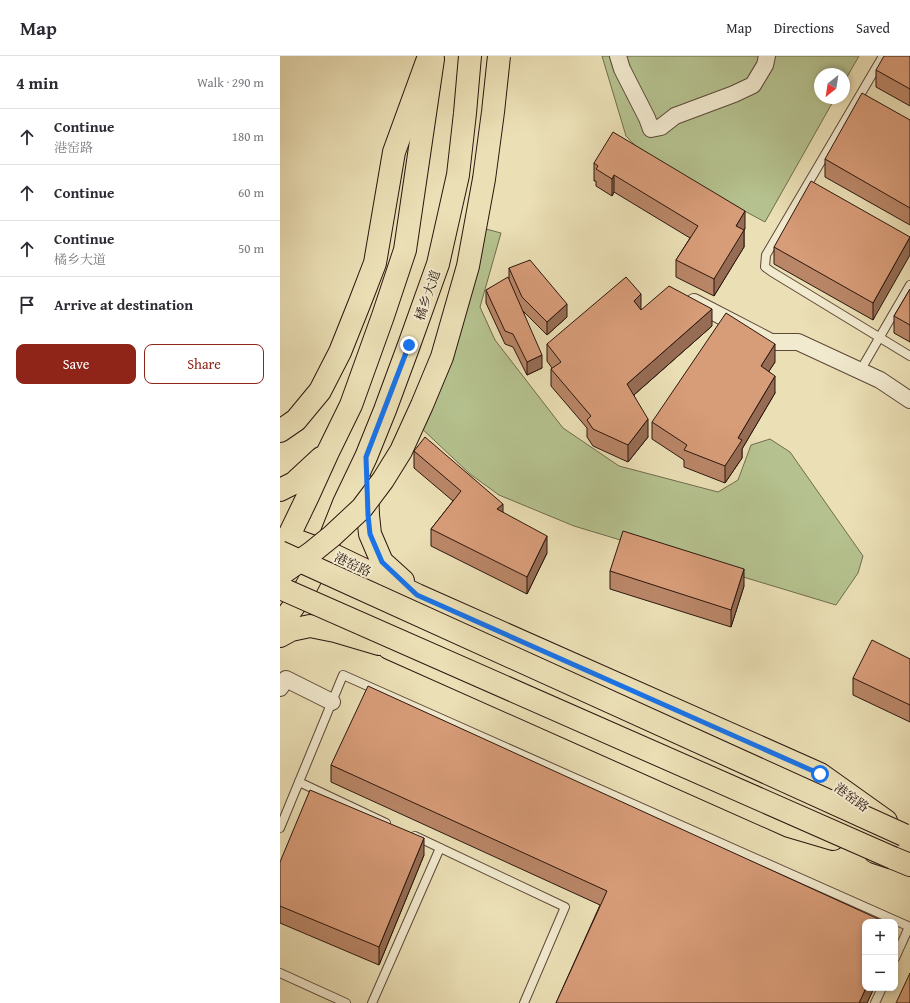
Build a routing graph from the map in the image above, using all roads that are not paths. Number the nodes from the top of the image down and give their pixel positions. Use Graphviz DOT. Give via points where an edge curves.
graph roads {
  1 [pos="428,56"];
  2 [pos="434,56"];
  3 [pos="470,56"];
  4 [pos="499,56"];
  5 [pos="618,56"];
  6 [pos="766,56"];
  7 [pos="883,56"];
  8 [pos="910,285"];
  9 [pos="687,298"];
  10 [pos="879,337"];
  11 [pos="910,356"];
  12 [pos="860,371"];
  13 [pos="910,400"];
  14 [pos="280,431"];
  15 [pos="328,452"];
  16 [pos="366,457"];
  17 [pos="280,490"];
  18 [pos="282,547"];
  19 [pos="325,551"];
  20 [pos="280,574"];
  21 [pos="280,588"];
  22 [pos="417,595"];
  23 [pos="287,603"];
  24 [pos="280,625"];
  25 [pos="280,636"];
  26 [pos="379,644"];
  27 [pos="280,688"];
  28 [pos="332,702"];
  29 [pos="299,782"];
  30 [pos="391,825"];
  31 [pos="280,828"];
  32 [pos="405,832"];
  33 [pos="907,836"];
  34 [pos="440,848"];
  35 [pos="902,862"];
  36 [pos="910,927"];
  37 [pos="896,955"];
  38 [pos="280,973"];
  39 [pos="881,991"];
  40 [pos="346,1003"];
  41 [pos="372,1003"];
  42 [pos="524,1003"];
  43 [pos="875,1003"];
  1 -- 14 [label="main road" via="394,152 375,262 340,352 320,391 296,420"];
  2 -- 15 [label="main road" via="405,250 351,406"];
  3 -- 16 [label="main road, 橘乡大道" via="458,175 438,264"];
  4 -- 20 [label="main road, bridge" via="484,179 468,266 442,357 422,405 401,451 362,508 332,536"];
  5 -- 6 [label="street" via="651,129 661,127 675,116 753,86 765,64"];
  7 -- 10 [label="lane" via="863,97 766,255 765,267"];
  8 -- 10 [label="lane"];
  9 -- 12 [label="street" via="771,342 798,342"];
  10 -- 11 [label="lane"];
  10 -- 12 [label="lane"];
  12 -- 13 [label="street" via="880,380"];
  15 -- 17 [label="main road" via="294,483"];
  15 -- 18 [label="main road"];
  16 -- 19 [label="main road, 橘乡大道"];
  16 -- 22 [label="main road" via="370,534 382,562"];
  18 -- 19 [label="main road, 港窑路"];
  18 -- 33 [label="main road, bridge"];
  19 -- 22 [label="main road, 港窑路"];
  19 -- 23 [label="main road, 橘乡大道" via="306,587"];
  21 -- 35 [label="main road, bridge"];
  22 -- 33 [label="main road, 港窑路" via="820,774"];
  23 -- 24 [label="main road, 橘乡大道"];
  23 -- 26 [label="main road"];
  25 -- 26 [label="main road" via="291,630 310,626"];
  26 -- 35 [label="main road" via="790,826"];
  27 -- 28 [label="street" via="286,679"];
  28 -- 29 [label="lane"];
  28 -- 36 [label="lane" via="343,675"];
  29 -- 30 [label="lane"];
  29 -- 31 [label="lane"];
  32 -- 34 [label="lane"];
  34 -- 41 [label="lane"];
  34 -- 42 [label="lane" via="566,907"];
  36 -- 37 [label="lane"];
  38 -- 40 [label="lane"];
  39 -- 43 [label="lane"];
}
